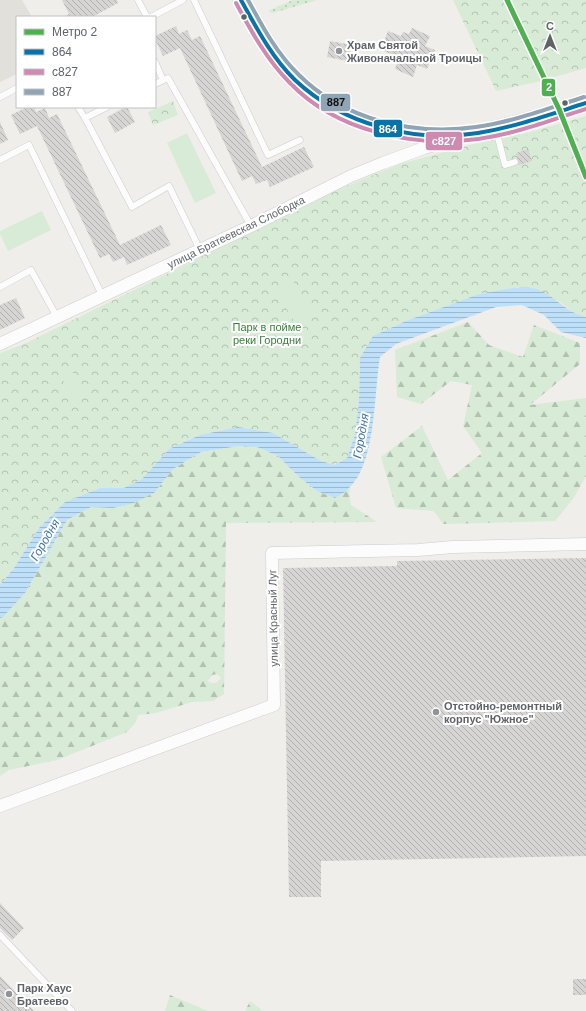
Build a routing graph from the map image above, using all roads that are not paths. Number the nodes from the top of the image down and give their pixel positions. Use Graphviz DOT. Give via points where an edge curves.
graph roads {
  1 [pos="138,0"];
  2 [pos="183,0"];
  3 [pos="194,0"];
  4 [pos="241,0"];
  5 [pos="146,16"];
  6 [pos="153,16"];
  7 [pos="156,64"];
  8 [pos="163,80"];
  9 [pos="156,84"];
  10 [pos="16,88"];
  11 [pos="0,96"];
  12 [pos="586,103"];
  13 [pos="79,108"];
  14 [pos="105,108"];
  15 [pos="85,118"];
  16 [pos="495,129"];
  17 [pos="478,133"];
  18 [pos="300,140"];
  19 [pos="0,160"];
  20 [pos="515,162"];
  21 [pos="251,226"];
  22 [pos="200,250"];
  23 [pos="0,287"];
  24 [pos="102,295"];
  25 [pos="57,317"];
  26 [pos="0,344"];
  27 [pos="586,544"];
  28 [pos="0,806"];
  29 [pos="0,935"];
  30 [pos="72,1011"];
  1 -- 5 [label="lane"];
  2 -- 6 [label="lane"];
  3 -- 18 [label="lane" via="268,155"];
  4 -- 17 [label="street" via="286,69 305,88 338,110 361,121 406,134"];
  7 -- 8 [label="lane"];
  8 -- 9 [label="lane"];
  8 -- 21 [label="lane" via="168,78"];
  10 -- 11 [label="lane"];
  12 -- 16 [label="street"];
  13 -- 15 [label="lane"];
  14 -- 15 [label="lane"];
  15 -- 22 [label="lane" via="132,207 169,186"];
  16 -- 17 [label="street"];
  16 -- 20 [label="lane" via="505,165"];
  17 -- 21 [label="street, улица Братеевская Слободка" via="424,148 351,176"];
  19 -- 24 [label="lane" via="30,145"];
  21 -- 22 [label="street, улица Братеевская Слободка"];
  22 -- 24 [label="street, улица Братеевская Слободка"];
  23 -- 25 [label="lane" via="31,270"];
  24 -- 25 [label="street, улица Братеевская Слободка"];
  25 -- 26 [label="street, улица Братеевская Слободка"];
  27 -- 28 [label="street, улица Красный Луг" via="272,553 274,705"];
  29 -- 30 [label="lane"];
}
